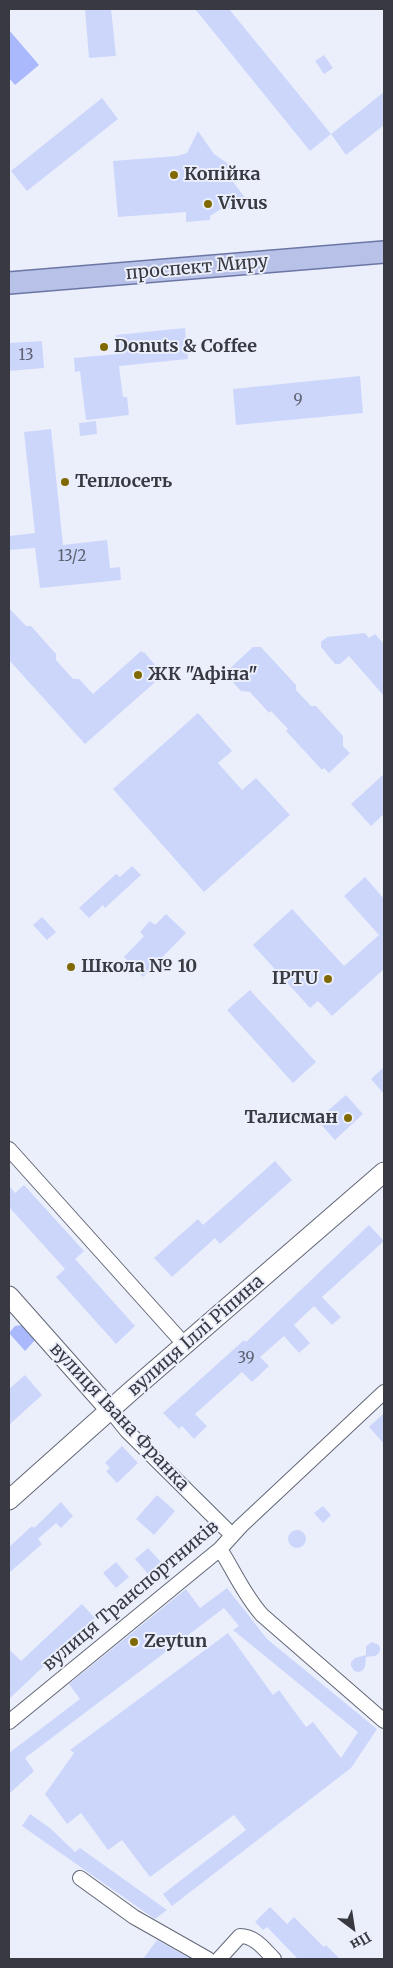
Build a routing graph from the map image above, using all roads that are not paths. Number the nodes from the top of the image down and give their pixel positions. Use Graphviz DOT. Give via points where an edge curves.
graph roads {
  1 [pos="384,252"];
  2 [pos="9,283"];
  3 [pos="9,1150"];
  4 [pos="384,1172"];
  5 [pos="9,1296"];
  6 [pos="185,1345"];
  7 [pos="384,1392"];
  8 [pos="110,1410"];
  9 [pos="9,1500"];
  10 [pos="232,1535"];
  11 [pos="220,1549"];
  12 [pos="384,1721"];
  13 [pos="9,1722"];
  14 [pos="80,1878"];
  15 [pos="208,1959"];
  16 [pos="219,1959"];
  17 [pos="274,1959"];
  1 -- 2 [label="main road, проспект Миру"];
  3 -- 6 [label="street"];
  4 -- 6 [label="main road, вулиця Іллі Ріпина"];
  5 -- 8 [label="main road, вулиця Івана Франка"];
  6 -- 8 [label="main road, вулиця Іллі Ріпина"];
  7 -- 10 [label="street, вулиця Транспортників"];
  8 -- 9 [label="main road, вулиця Іллі Ріпина"];
  8 -- 10 [label="street, вулиця Івана Франка" via="127,1431"];
  10 -- 11 [label="street, вулиця Транспортників"];
  11 -- 12 [label="street" via="262,1615"];
  11 -- 13 [label="street, вулиця Транспортників"];
  14 -- 15 [label="street" via="134,1917"];
  16 -- 17 [label="street" via="240,1936 252,1938"];
}
